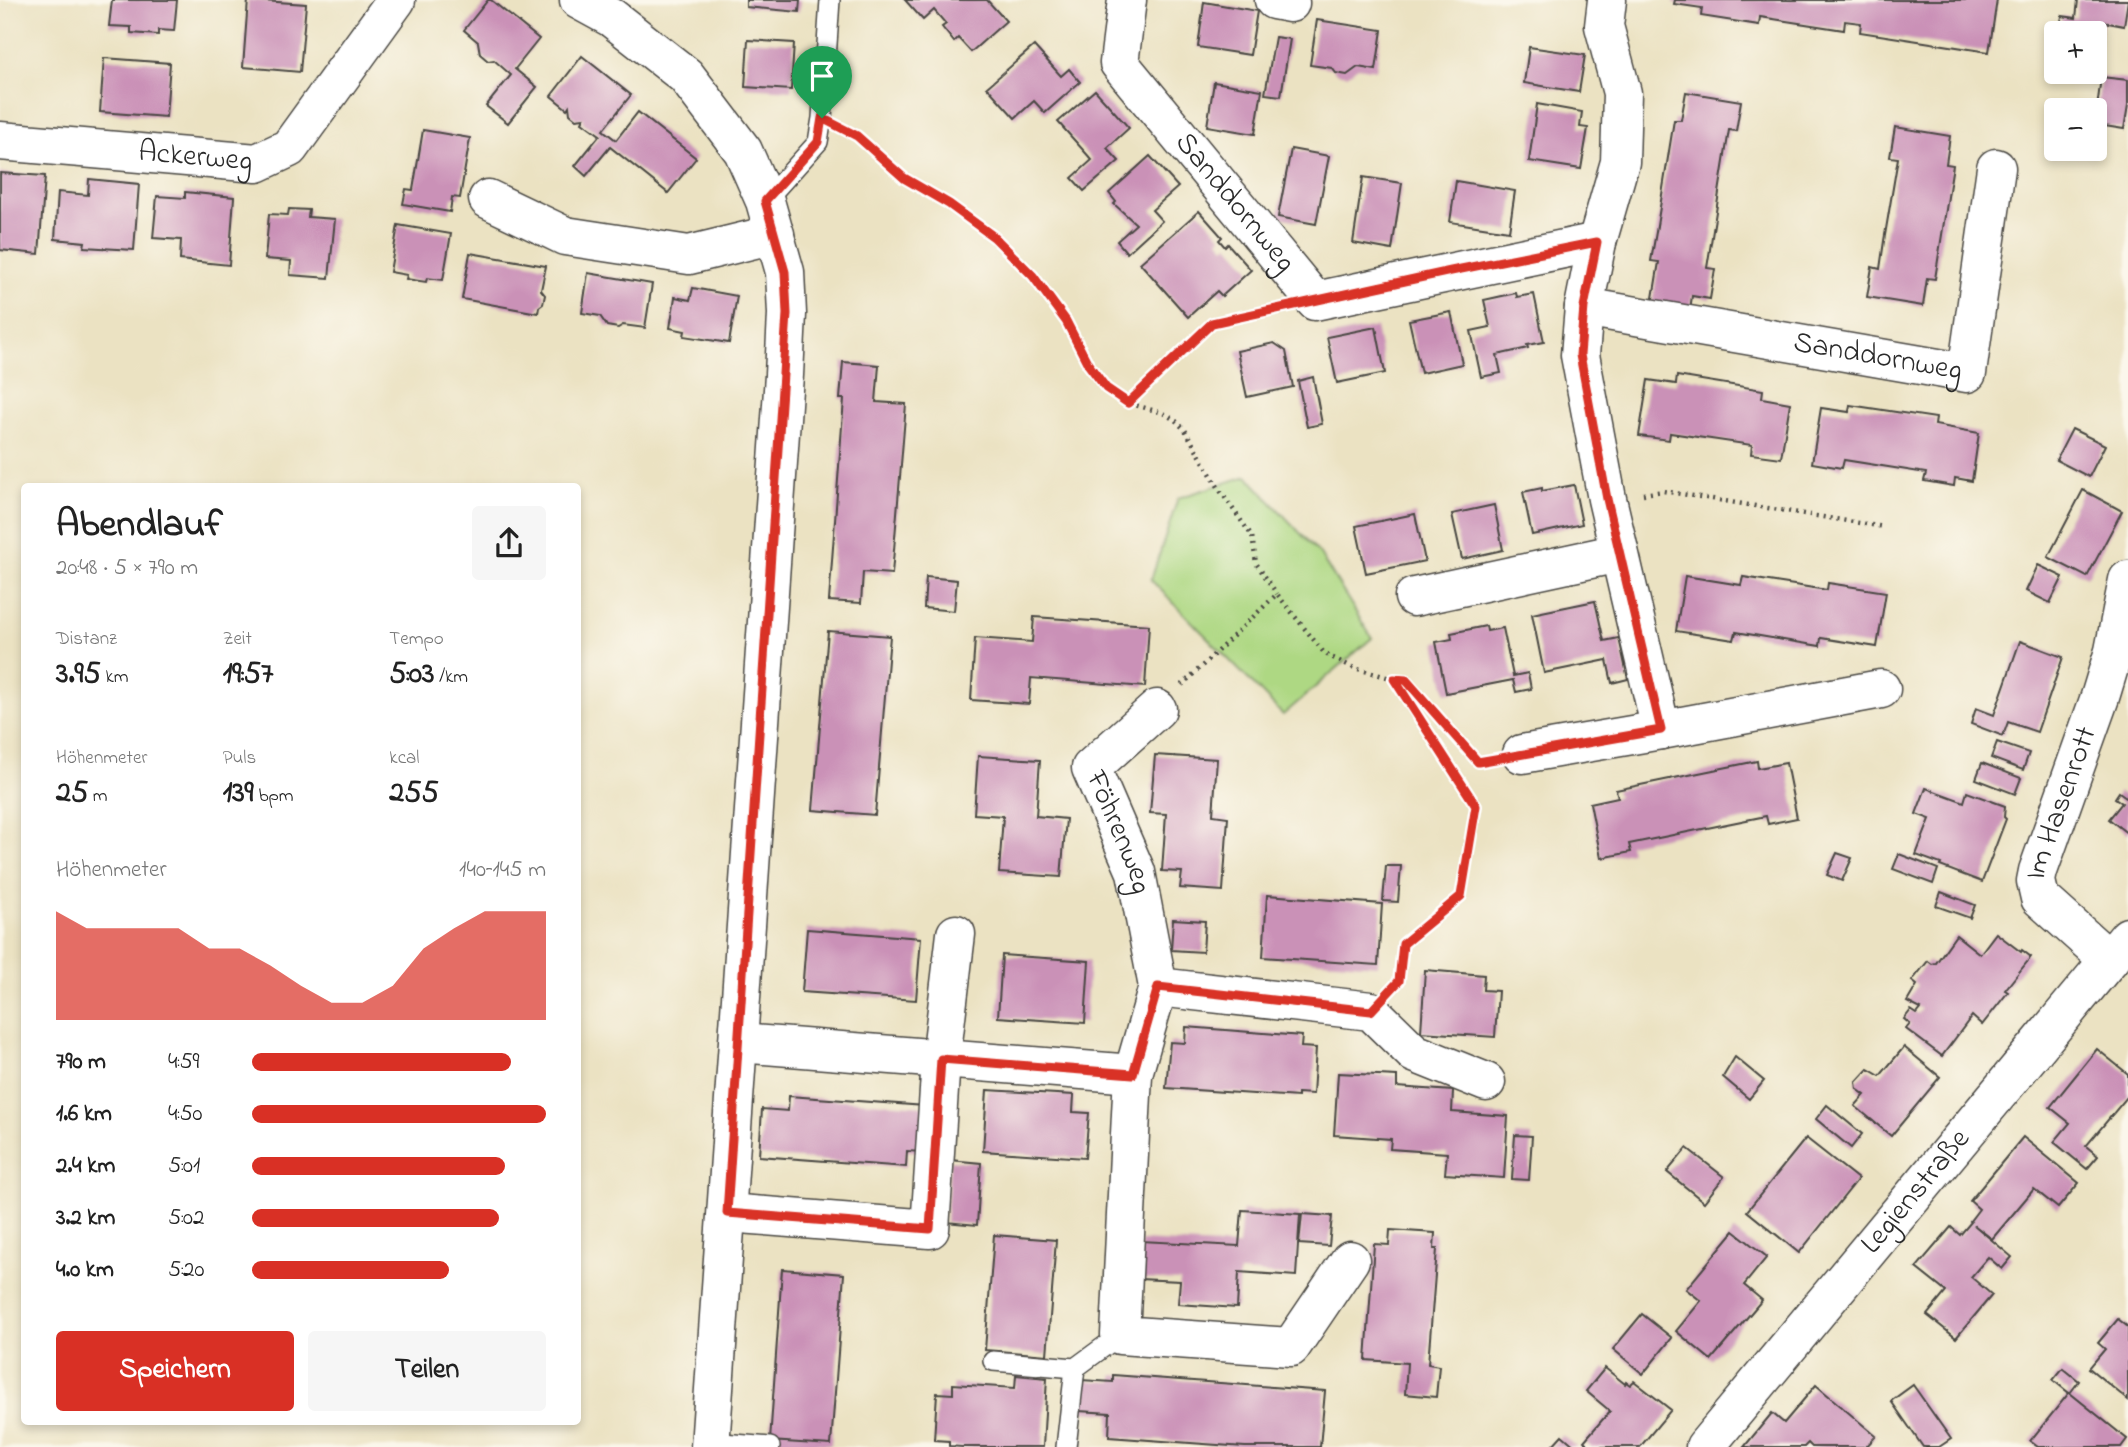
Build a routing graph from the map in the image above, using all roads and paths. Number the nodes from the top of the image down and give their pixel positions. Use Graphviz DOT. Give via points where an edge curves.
graph roads {
  1 [pos="396,0"];
  2 [pos="579,0"];
  3 [pos="830,0"];
  4 [pos="1127,0"];
  5 [pos="1607,0"];
  6 [pos="822,118"];
  7 [pos="0,141"];
  8 [pos="1996,168"];
  9 [pos="488,199"];
  10 [pos="770,218"];
  11 [pos="1597,242"];
  12 [pos="1315,301"];
  13 [pos="1584,307"];
  14 [pos="1128,403"];
  15 [pos="1607,499"];
  16 [pos="1884,527"];
  17 [pos="1619,553"];
  18 [pos="2128,580"];
  19 [pos="1277,594"];
  20 [pos="1414,597"];
  21 [pos="1394,679"];
  22 [pos="1881,689"];
  23 [pos="1157,709"];
  24 [pos="1661,730"];
  25 [pos="1522,754"];
  26 [pos="956,934"];
  27 [pos="2118,948"];
  28 [pos="1158,987"];
  29 [pos="1371,1011"];
  30 [pos="739,1043"];
  31 [pos="941,1059"];
  32 [pos="1133,1074"];
  33 [pos="1486,1082"];
  34 [pos="727,1213"];
  35 [pos="1350,1260"];
  36 [pos="1120,1335"];
  37 [pos="993,1361"];
  38 [pos="1075,1368"];
  39 [pos="710,1444"];
  40 [pos="770,1447"];
  41 [pos="1066,1447"];
  42 [pos="1705,1447"];
  1 -- 7 [label="street, Ackerweg" via="289,148 257,163"];
  2 -- 10 [label="street" via="612,18 686,76 743,151"];
  3 -- 6 [label="lane"];
  4 -- 12 [label="street, Sanddornweg" via="1119,63"];
  5 -- 11 [label="street" via="1604,26 1622,93 1620,162"];
  6 -- 10 [label="lane" via="818,142"];
  6 -- 14 [label="path" via="857,136 904,178 994,237 1033,276 1106,388"];
  8 -- 13 [label="street, Sanddornweg" via="1967,373"];
  9 -- 10 [label="street" via="565,236 689,255"];
  10 -- 30 [label="street" via="785,272 787,314"];
  11 -- 12 [label="street, Sanddornweg"];
  11 -- 13 [label="street"];
  12 -- 14 [label="path" via="1212,323"];
  13 -- 15 [label="street" via="1580,355"];
  14 -- 19 [label="path" via="1163,413 1185,430 1252,536 1256,563"];
  15 -- 16 [label="path" via="1663,491"];
  15 -- 17 [label="street"];
  17 -- 20 [label="street"];
  17 -- 24 [label="street"];
  18 -- 27 [label="street, Im Hasenrott" via="2100,697 2036,881 2040,898"];
  19 -- 21 [label="path" via="1325,654"];
  19 -- 23 [label="path"];
  21 -- 25 [label="path" via="1406,680 1478,762"];
  21 -- 29 [label="path" via="1476,806 1461,896 1403,944 1399,981"];
  22 -- 24 [label="street"];
  23 -- 28 [label="street, Föhrenweg" via="1091,768 1136,872"];
  24 -- 25 [label="street"];
  26 -- 31 [label="street"];
  27 -- 42 [label="street, Legienstraße"];
  28 -- 29 [label="street"];
  28 -- 32 [label="street, Föhrenweg"];
  29 -- 33 [label="street" via="1414,1053"];
  30 -- 31 [label="street"];
  30 -- 34 [label="street"];
  31 -- 32 [label="street"];
  31 -- 34 [label="street" via="930,1229"];
  32 -- 36 [label="street, Föhrenweg"];
  34 -- 39 [label="street"];
  35 -- 36 [label="street" via="1291,1347"];
  36 -- 38 [label="lane"];
  37 -- 38 [label="lane"];
  38 -- 41 [label="lane"];
  39 -- 40 [label="lane"];
}
